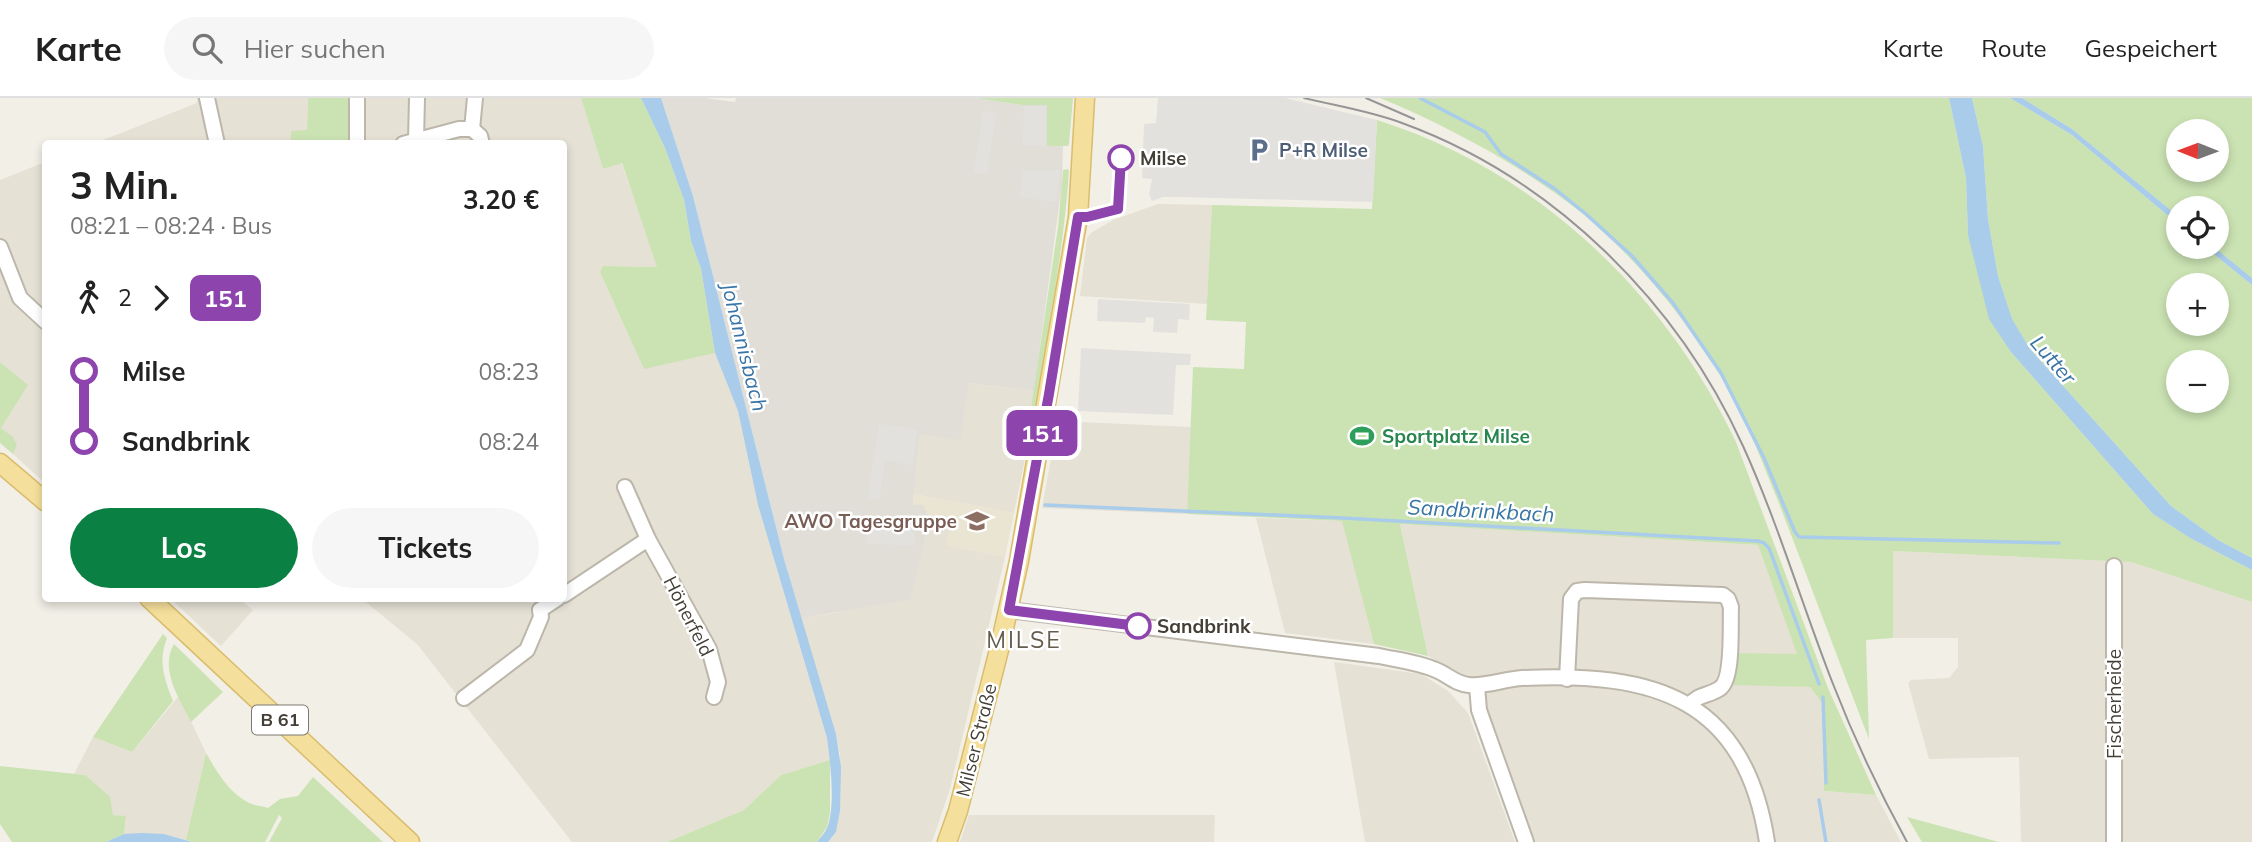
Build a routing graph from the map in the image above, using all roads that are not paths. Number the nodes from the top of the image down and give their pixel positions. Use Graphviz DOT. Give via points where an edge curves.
graph roads {
  1 [pos="208,98"];
  2 [pos="357,98"];
  3 [pos="417,98"];
  4 [pos="475,98"];
  5 [pos="1085,98"];
  6 [pos="472,129"];
  7 [pos="216,140"];
  8 [pos="357,140"];
  9 [pos="410,140"];
  10 [pos="418,140"];
  11 [pos="481,140"];
  12 [pos="0,247"];
  13 [pos="42,318"];
  14 [pos="0,463"];
  15 [pos="625,487"];
  16 [pos="42,493"];
  17 [pos="648,539"];
  18 [pos="2113,566"];
  19 [pos="567,593"];
  20 [pos="153,602"];
  21 [pos="532,602"];
  22 [pos="552,602"];
  23 [pos="540,610"];
  24 [pos="1009,610"];
  25 [pos="1567,679"];
  26 [pos="1477,686"];
  27 [pos="713,697"];
  28 [pos="464,698"];
  29 [pos="1690,705"];
  30 [pos="410,842"];
  31 [pos="947,842"];
  32 [pos="1526,842"];
  33 [pos="1767,842"];
  34 [pos="2114,842"];
  1 -- 7 [label="street"];
  2 -- 8 [label="street"];
  3 -- 9 [label="street"];
  4 -- 6 [label="street"];
  5 -- 24 [label="main road, Milser Straße" via="1078,217"];
  6 -- 10 [label="street"];
  6 -- 11 [label="street"];
  12 -- 13 [label="street" via="20,298"];
  14 -- 16 [label="main road"];
  15 -- 17 [label="street, Hönerfeld"];
  17 -- 19 [label="street"];
  17 -- 27 [label="street, Hönerfeld" via="709,649 718,682"];
  18 -- 34 [label="street, Fischerheide"];
  20 -- 30 [label="main road, B 61"];
  21 -- 23 [label="street"];
  22 -- 23 [label="street"];
  23 -- 28 [label="street" via="527,650"];
  24 -- 26 [label="street" via="1390,658"];
  24 -- 31 [label="main road, Milser Straße"];
  25 -- 26 [label="street" via="1522,678"];
  25 -- 29 [label="street" via="1639,685"];
  25 -- 29 [label="street" via="1571,599 1577,591 1723,595 1731,607 1729,677 1720,689 1695,698"];
  26 -- 32 [label="street" via="1479,710"];
  29 -- 33 [label="street" via="1724,737 1748,772 1759,799"];
}
